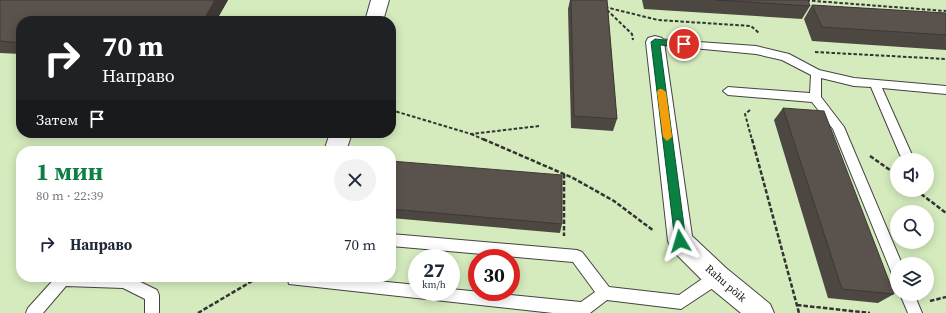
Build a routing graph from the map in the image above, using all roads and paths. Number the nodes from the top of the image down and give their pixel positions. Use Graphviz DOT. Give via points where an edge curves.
graph roads {
  1 [pos="380,0"];
  2 [pos="801,0"];
  3 [pos="946,11"];
  4 [pos="375,16"];
  5 [pos="762,36"];
  6 [pos="644,44"];
  7 [pos="785,57"];
  8 [pos="946,59"];
  9 [pos="816,73"];
  10 [pos="874,83"];
  11 [pos="946,90"];
  12 [pos="728,91"];
  13 [pos="816,98"];
  14 [pos="754,107"];
  15 [pos="396,112"];
  16 [pos="539,126"];
  17 [pos="471,134"];
  18 [pos="905,153"];
  19 [pos="564,174"];
  20 [pos="925,197"];
  21 [pos="946,213"];
  22 [pos="656,226"];
  23 [pos="396,240"];
  24 [pos="564,244"];
  25 [pos="892,257"];
  26 [pos="717,277"];
  27 [pos="60,282"];
  28 [pos="126,282"];
  29 [pos="251,282"];
  30 [pos="322,282"];
  31 [pos="408,291"];
  32 [pos="605,293"];
  33 [pos="460,296"];
  34 [pos="910,301"];
  35 [pos="797,305"];
  36 [pos="33,313"];
  37 [pos="152,313"];
  38 [pos="198,313"];
  39 [pos="761,313"];
  40 [pos="799,313"];
  41 [pos="870,313"];
  42 [pos="915,313"];
  1 -- 4 [label="street"];
  2 -- 3 [label="path"];
  5 -- 6 [label="path" via="751,26 670,21 625,14 602,6"];
  6 -- 7 [label="lane" via="756,50"];
  6 -- 26 [label="street, Rahu põik" via="680,241"];
  7 -- 8 [label="path" via="803,52"];
  7 -- 9 [label="lane"];
  9 -- 10 [label="lane" via="854,82"];
  9 -- 13 [label="lane"];
  10 -- 11 [label="lane"];
  10 -- 18 [label="lane"];
  12 -- 13 [label="lane"];
  13 -- 25 [label="lane" via="838,127"];
  14 -- 35 [label="path" via="744,114"];
  15 -- 17 [label="path"];
  16 -- 17 [label="path"];
  17 -- 19 [label="path"];
  19 -- 22 [label="path" via="614,201 656,234"];
  19 -- 24 [label="path"];
  20 -- 21 [label="path"];
  23 -- 32 [label="lane" via="577,256"];
  26 -- 32 [label="lane" via="681,302"];
  26 -- 39 [label="street, Rahu põik"];
  27 -- 36 [label="lane"];
  28 -- 37 [label="lane" via="152,295"];
  29 -- 38 [label="path"];
  30 -- 31 [label="lane"];
  32 -- 33 [label="lane" via="583,309"];
  34 -- 42 [label="lane"];
  35 -- 40 [label="path"];
  35 -- 41 [label="path"];
}
